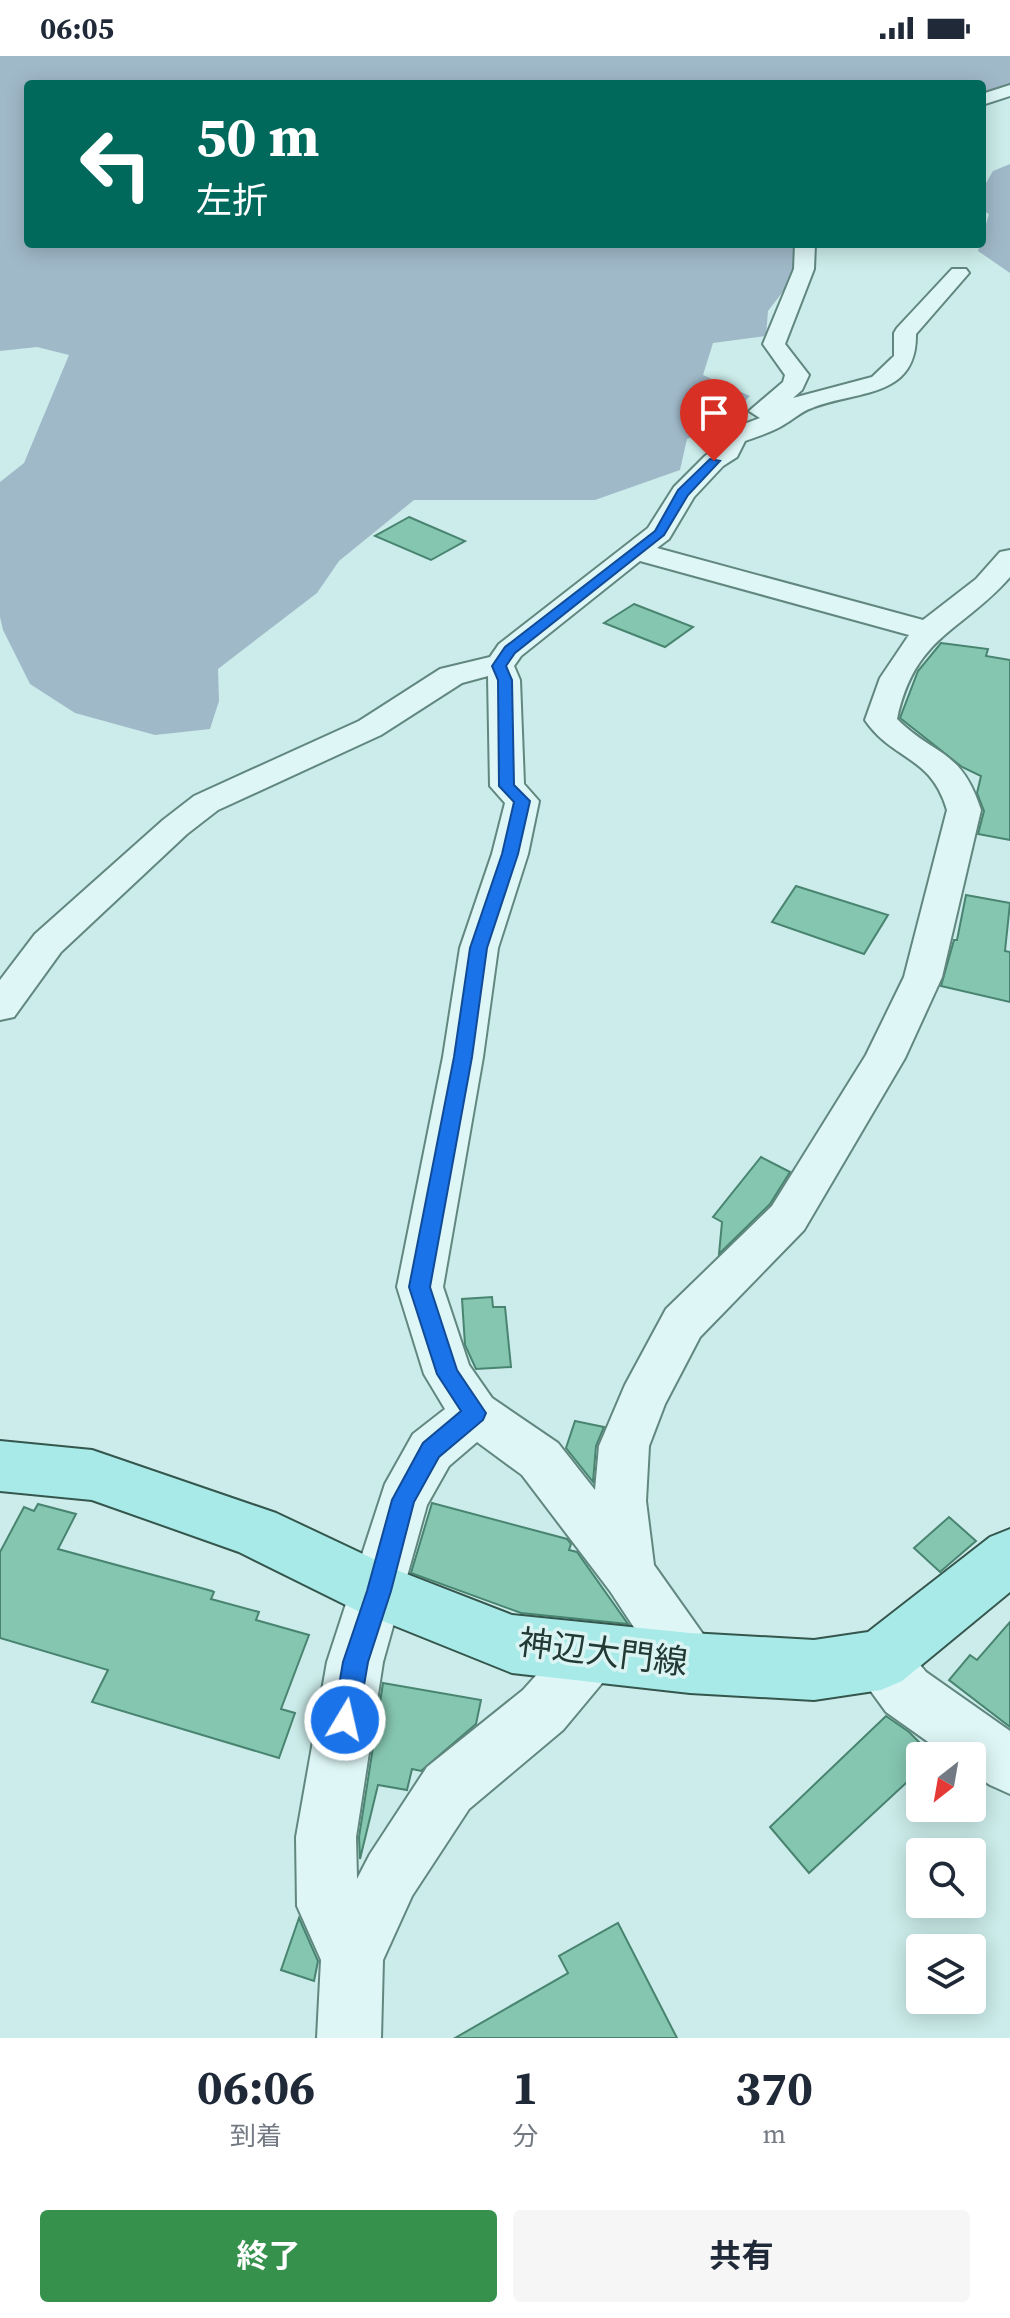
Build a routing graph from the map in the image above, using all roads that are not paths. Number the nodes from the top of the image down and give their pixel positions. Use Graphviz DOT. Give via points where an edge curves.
graph roads {
  1 [pos="1010,90"];
  2 [pos="986,99"];
  3 [pos="805,248"];
  4 [pos="959,273"];
  5 [pos="714,461"];
  6 [pos="638,552"];
  7 [pos="1010,558"];
  8 [pos="930,631"];
  9 [pos="499,666"];
  10 [pos="0,1007"];
  11 [pos="475,1413"];
  12 [pos="0,1466"];
  13 [pos="1010,1556"];
  14 [pos="629,1573"];
  15 [pos="379,1591"];
  16 [pos="594,1651"];
  17 [pos="881,1660"];
  18 [pos="690,1663"];
  19 [pos="1010,1765"];
  20 [pos="352,1958"];
  21 [pos="349,2038"];
  1 -- 2 [label="street"];
  3 -- 5 [label="street" via="804,269 774,344 797,375 794,385 751,418 719,427 707,437 703,455"];
  4 -- 5 [label="street" via="905,333 905,356 880,382 801,403 774,421 734,436 728,452"];
  5 -- 6 [label="street"];
  6 -- 8 [label="street"];
  6 -- 9 [label="street" via="510,650"];
  7 -- 8 [label="street" via="995,581"];
  8 -- 14 [label="street" via="900,668 881,720 893,736 940,765 957,787 964,810 923,977 885,1058 788,1218 683,1323 642,1400 624,1446 620,1501"];
  9 -- 10 [label="street" via="451,676 370,728 206,803 48,943"];
  9 -- 11 [label="street" via="505,680 507,786 522,801 479,948 420,1287 448,1374"];
  11 -- 14 [label="street" via="540,1459"];
  11 -- 15 [label="street" via="431,1450 403,1500"];
  12 -- 15 [label="main road, 神辺大門線" via="92,1475 256,1532"];
  13 -- 17 [label="main road"];
  14 -- 18 [label="street"];
  15 -- 16 [label="main road, 神辺大門線" via="512,1644"];
  15 -- 20 [label="street" via="355,1662 326,1837 328,1906"];
  16 -- 18 [label="main road, 神辺大門線"];
  16 -- 20 [label="street" via="543,1710 448,1788 391,1875"];
  17 -- 18 [label="main road, 神辺大門線" via="814,1670"];
  17 -- 19 [label="street" via="906,1692"];
  20 -- 21 [label="street"];
}
